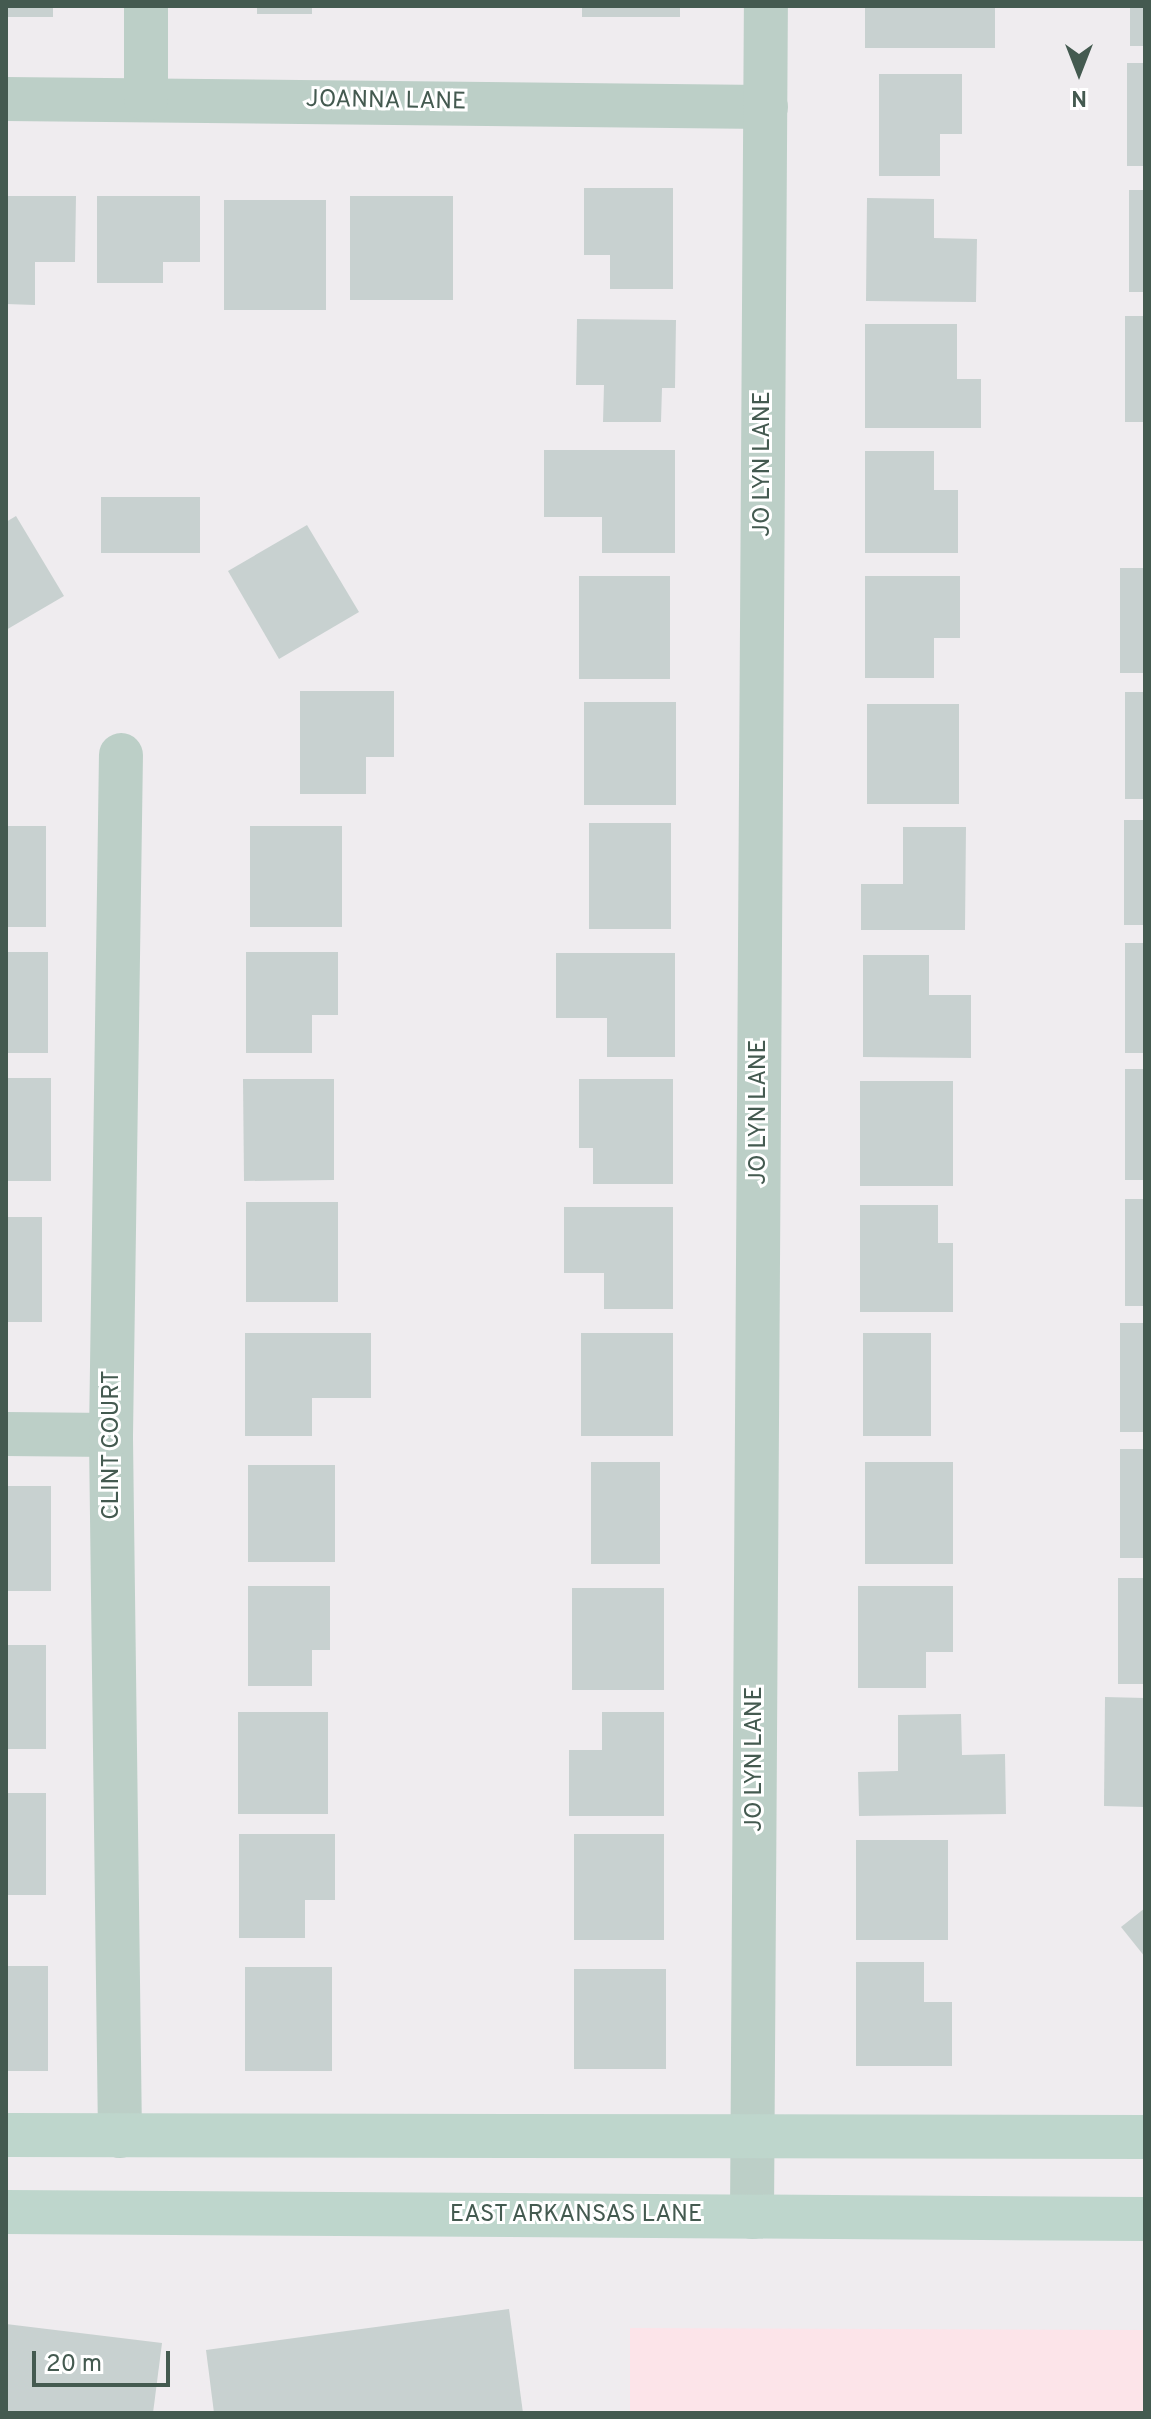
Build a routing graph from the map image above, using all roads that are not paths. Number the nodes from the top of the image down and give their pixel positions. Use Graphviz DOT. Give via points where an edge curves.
graph roads {
  1 [pos="146,6"];
  2 [pos="766,6"];
  3 [pos="6,99"];
  4 [pos="146,99"];
  5 [pos="766,107"];
  6 [pos="121,755"];
  7 [pos="6,1434"];
  8 [pos="111,1435"];
  9 [pos="6,2135"];
  10 [pos="120,2136"];
  11 [pos="754,2136"];
  12 [pos="1145,2137"];
  13 [pos="6,2212"];
  14 [pos="752,2217"];
  15 [pos="1145,2219"];
  1 -- 4 [label="street"];
  2 -- 5 [label="street, JO LYN LANE"];
  3 -- 4 [label="street, JOANNA LANE"];
  4 -- 5 [label="street, JOANNA LANE"];
  5 -- 11 [label="street, JO LYN LANE"];
  6 -- 8 [label="street, CLINT COURT"];
  7 -- 8 [label="street"];
  8 -- 10 [label="street, CLINT COURT"];
  9 -- 10 [label="main road"];
  10 -- 11 [label="main road"];
  11 -- 12 [label="main road"];
  11 -- 14 [label="street, JO LYN LANE"];
  13 -- 14 [label="main road, EAST ARKANSAS LANE"];
  14 -- 15 [label="main road, EAST ARKANSAS LANE"];
}
